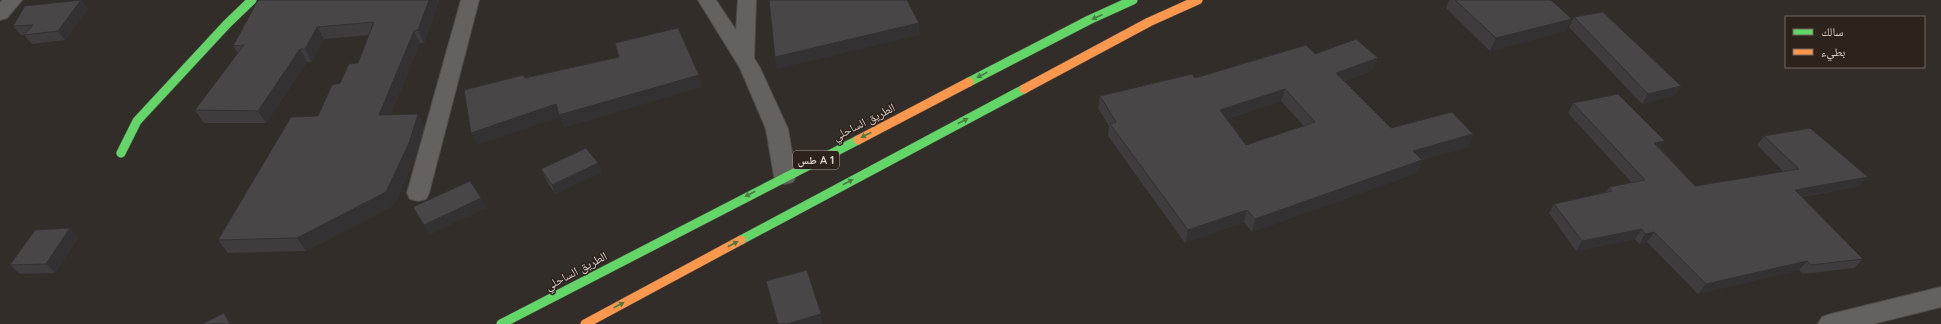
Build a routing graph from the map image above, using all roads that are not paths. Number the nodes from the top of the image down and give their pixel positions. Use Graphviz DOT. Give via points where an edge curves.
graph roads {
  1 [pos="13,0"];
  2 [pos="252,0"];
  3 [pos="470,0"];
  4 [pos="708,0"];
  5 [pos="747,0"];
  6 [pos="1133,0"];
  7 [pos="1198,0"];
  8 [pos="0,14"];
  9 [pos="744,58"];
  10 [pos="121,154"];
  11 [pos="785,176"];
  12 [pos="418,193"];
  13 [pos="1941,297"];
  14 [pos="1846,322"];
  15 [pos="501,324"];
  16 [pos="585,324"];
  1 -- 8 [label="street"];
  2 -- 10 [label="main road" via="142,116"];
  3 -- 12 [label="street"];
  4 -- 9 [label="street"];
  5 -- 9 [label="street"];
  6 -- 11 [label="main road, الطريق الساحلي / طس A 1, one-way" via="1089,20"];
  16 -- 7 [label="main road, طس A 1, one-way" via="1149,22"];
  9 -- 11 [label="street" via="777,129"];
  11 -- 15 [label="main road, الطريق الساحلي / طس A 1, one-way"];
  13 -- 14 [label="street"];
}
